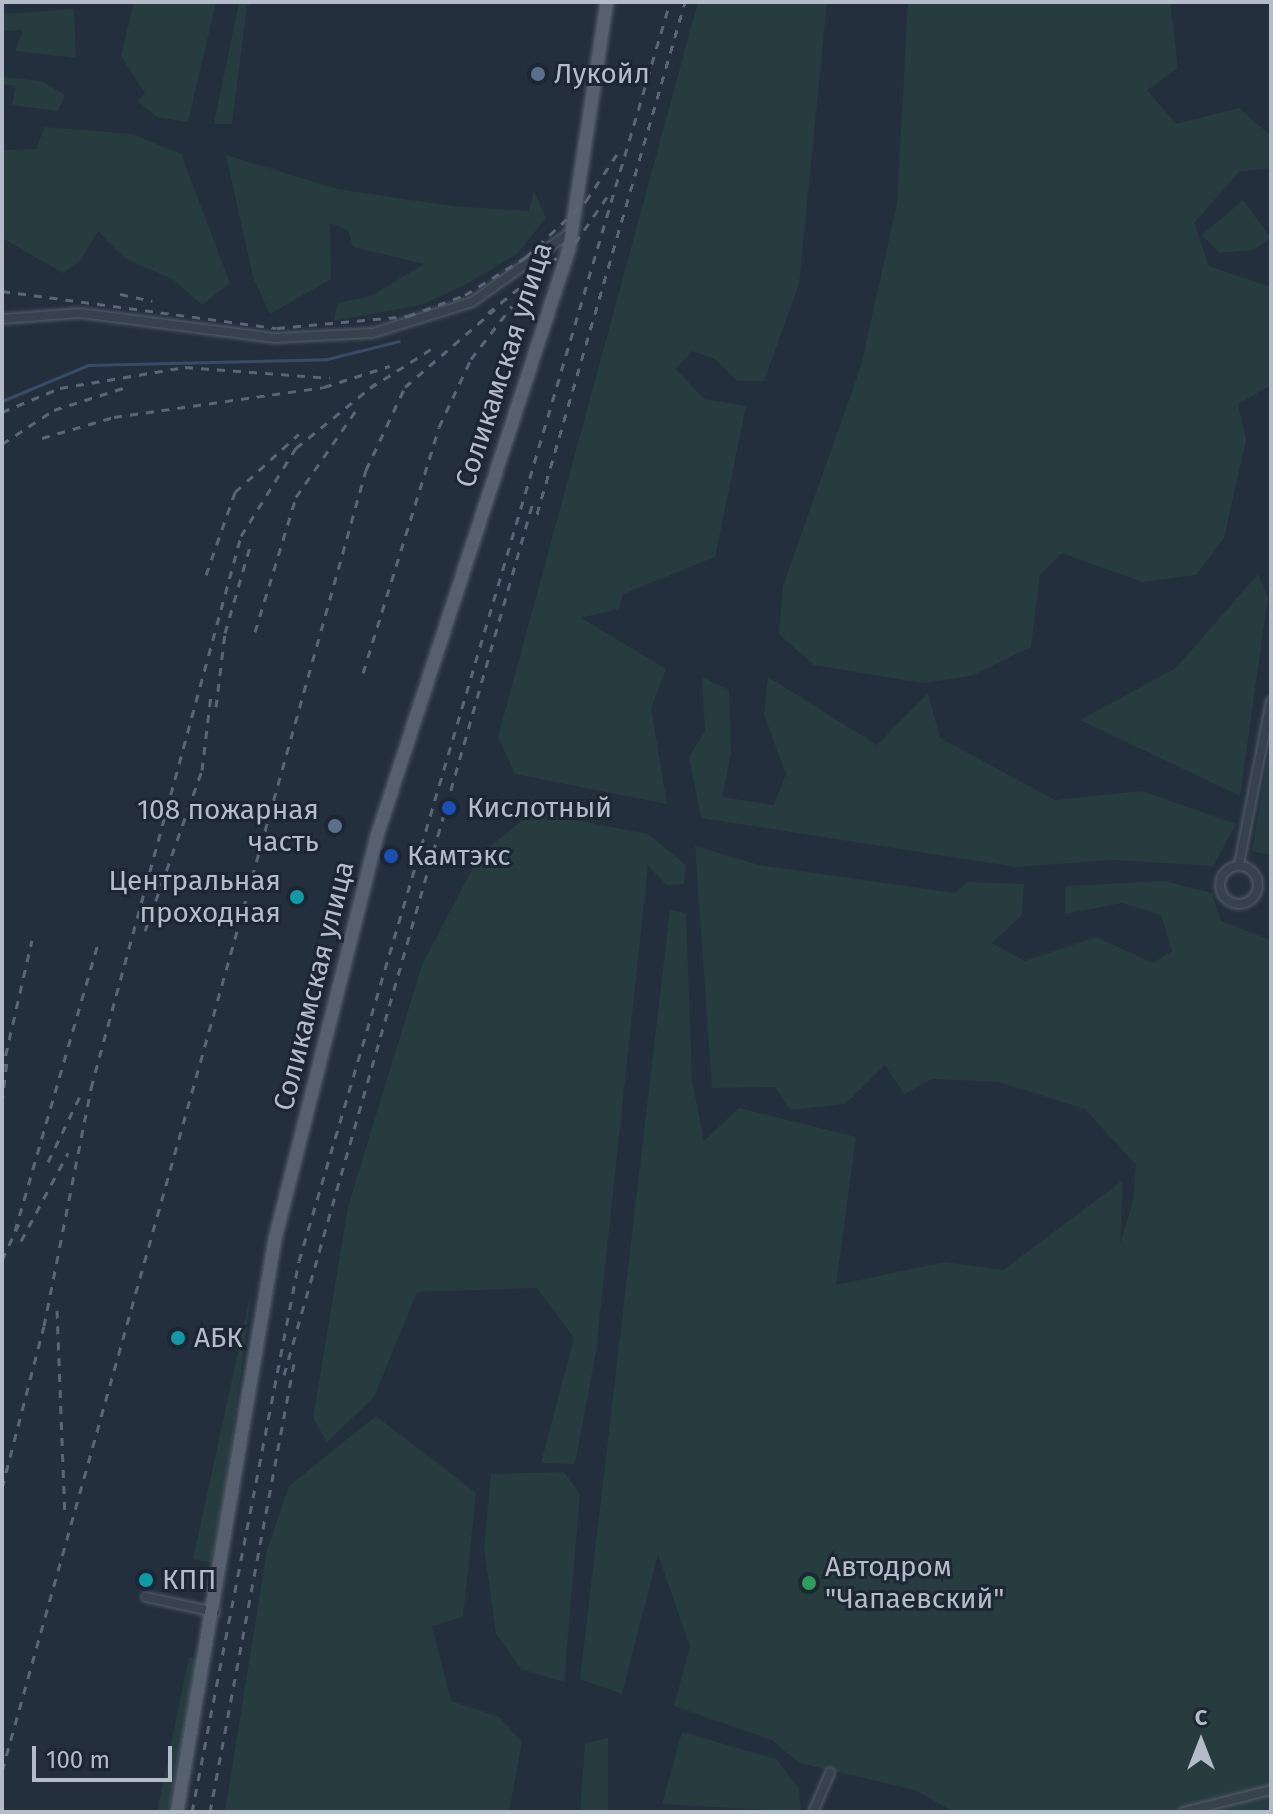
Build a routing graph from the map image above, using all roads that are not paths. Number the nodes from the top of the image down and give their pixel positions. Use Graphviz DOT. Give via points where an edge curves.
graph roads {
  1 [pos="607,2"];
  2 [pos="573,230"];
  3 [pos="2,319"];
  4 [pos="1271,701"];
  5 [pos="1239,864"];
  6 [pos="146,1597"];
  7 [pos="215,1612"];
  8 [pos="830,1773"];
  9 [pos="1271,1790"];
  10 [pos="177,1812"];
  11 [pos="813,1812"];
  12 [pos="1184,1812"];
  1 -- 2 [label="main road, Соликамская улица"];
  2 -- 3 [label="street" via="510,280 452,312 350,337 276,338 80,313"];
  2 -- 7 [label="main road, Соликамская улица" via="352,928 258,1322"];
  4 -- 5 [label="street"];
  5 -- 5 [label="street" via="1225,874 1222,891 1241,905 1252,899 1256,881"];
  6 -- 7 [label="street"];
  7 -- 10 [label="main road, Соликамская улица"];
  8 -- 11 [label="street"];
  9 -- 12 [label="street"];
}
